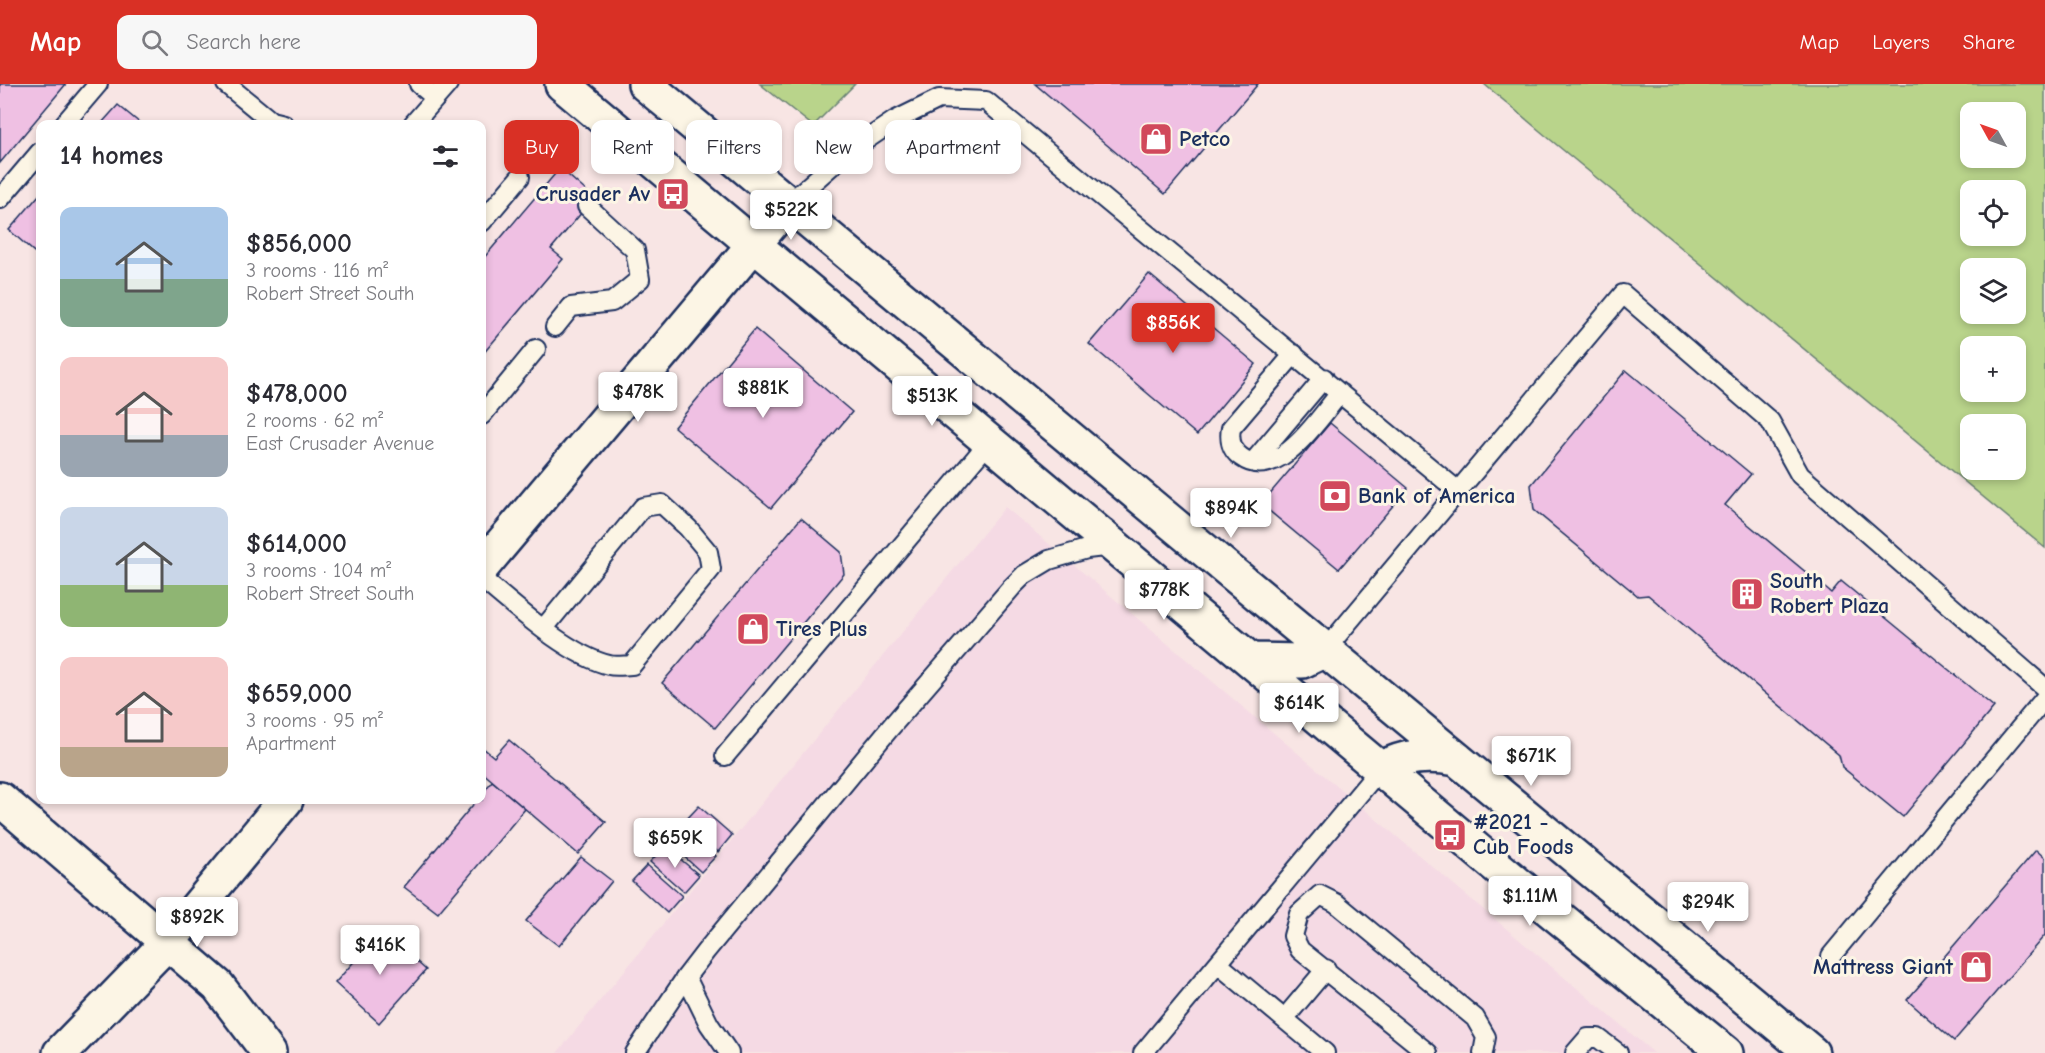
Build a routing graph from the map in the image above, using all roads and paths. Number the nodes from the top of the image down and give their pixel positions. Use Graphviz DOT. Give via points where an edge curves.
graph roads {
  1 [pos="98,84"];
  2 [pos="226,84"];
  3 [pos="419,84"];
  4 [pos="448,84"];
  5 [pos="562,84"];
  6 [pos="645,84"];
  7 [pos="436,98"];
  8 [pos="67,120"];
  9 [pos="270,120"];
  10 [pos="417,120"];
  11 [pos="36,157"];
  12 [pos="520,177"];
  13 [pos="0,199"];
  14 [pos="788,204"];
  15 [pos="587,206"];
  16 [pos="486,217"];
  17 [pos="754,245"];
  18 [pos="555,327"];
  19 [pos="536,349"];
  20 [pos="1294,354"];
  21 [pos="1324,378"];
  22 [pos="1340,393"];
  23 [pos="486,410"];
  24 [pos="989,442"];
  25 [pos="1253,462"];
  26 [pos="1458,491"];
  27 [pos="1112,546"];
  28 [pos="486,562"];
  29 [pos="486,582"];
  30 [pos="544,628"];
  31 [pos="1325,650"];
  32 [pos="1250,660"];
  33 [pos="2045,688"];
  34 [pos="2045,698"];
  35 [pos="725,756"];
  36 [pos="1457,759"];
  37 [pos="1380,769"];
  38 [pos="0,799"];
  39 [pos="283,804"];
  40 [pos="168,942"];
  41 [pos="1831,956"];
  42 [pos="1218,964"];
  43 [pos="1326,969"];
  44 [pos="686,977"];
  45 [pos="1284,1019"];
  46 [pos="60,1053"];
  47 [pos="269,1053"];
  48 [pos="635,1053"];
  49 [pos="729,1053"];
  50 [pos="1143,1053"];
  51 [pos="1325,1053"];
  52 [pos="1428,1053"];
  53 [pos="1483,1053"];
  54 [pos="1575,1053"];
  55 [pos="1618,1053"];
  56 [pos="1726,1053"];
  57 [pos="1812,1053"];
  1 -- 8 [label="lane"];
  2 -- 9 [label="lane"];
  3 -- 7 [label="lane"];
  4 -- 7 [label="lane"];
  5 -- 17 [label="main road"];
  6 -- 14 [label="main road"];
  7 -- 10 [label="lane"];
  11 -- 13 [label="lane"];
  12 -- 16 [label="lane"];
  14 -- 17 [label="main road"];
  14 -- 20 [label="lane" via="845,154 894,121 939,99 986,101"];
  14 -- 31 [label="main road"];
  15 -- 18 [label="lane" via="635,250 640,279 612,302 571,307"];
  17 -- 24 [label="main road"];
  17 -- 28 [label="main road"];
  19 -- 23 [label="lane"];
  20 -- 21 [label="lane"];
  20 -- 25 [label="lane" via="1231,428 1231,444 1240,456"];
  21 -- 22 [label="lane"];
  21 -- 25 [label="lane"];
  22 -- 25 [label="lane" via="1287,454 1270,462"];
  22 -- 26 [label="lane"];
  24 -- 27 [label="main road"];
  24 -- 35 [label="lane"];
  26 -- 31 [label="lane"];
  26 -- 33 [label="lane" via="1623,294 1770,421 1800,476"];
  27 -- 32 [label="main road"];
  27 -- 44 [label="lane" via="1048,560 1012,587 755,889"];
  29 -- 30 [label="lane"];
  30 -- 30 [label="lane" via="569,648 610,666 632,665 711,569 708,552 662,504 643,507"];
  31 -- 32 [label="main road" via="1302,661"];
  31 -- 36 [label="main road"];
  32 -- 37 [label="main road"];
  34 -- 41 [label="lane"];
  36 -- 37 [label="main road" via="1420,756 1391,762"];
  36 -- 57 [label="main road"];
  37 -- 42 [label="lane"];
  37 -- 56 [label="main road"];
  38 -- 40 [label="main road"];
  39 -- 40 [label="main road"];
  40 -- 46 [label="main road"];
  40 -- 47 [label="main road" via="218,986"];
  42 -- 45 [label="lane"];
  42 -- 50 [label="lane"];
  43 -- 45 [label="lane"];
  43 -- 52 [label="lane"];
  43 -- 53 [label="lane" via="1300,950 1293,936 1299,914 1320,895 1336,903 1475,1018 1486,1037"];
  44 -- 48 [label="lane"];
  44 -- 49 [label="lane" via="709,1024"];
  45 -- 51 [label="lane"];
  54 -- 55 [label="lane" via="1588,1038 1598,1038"];
}
